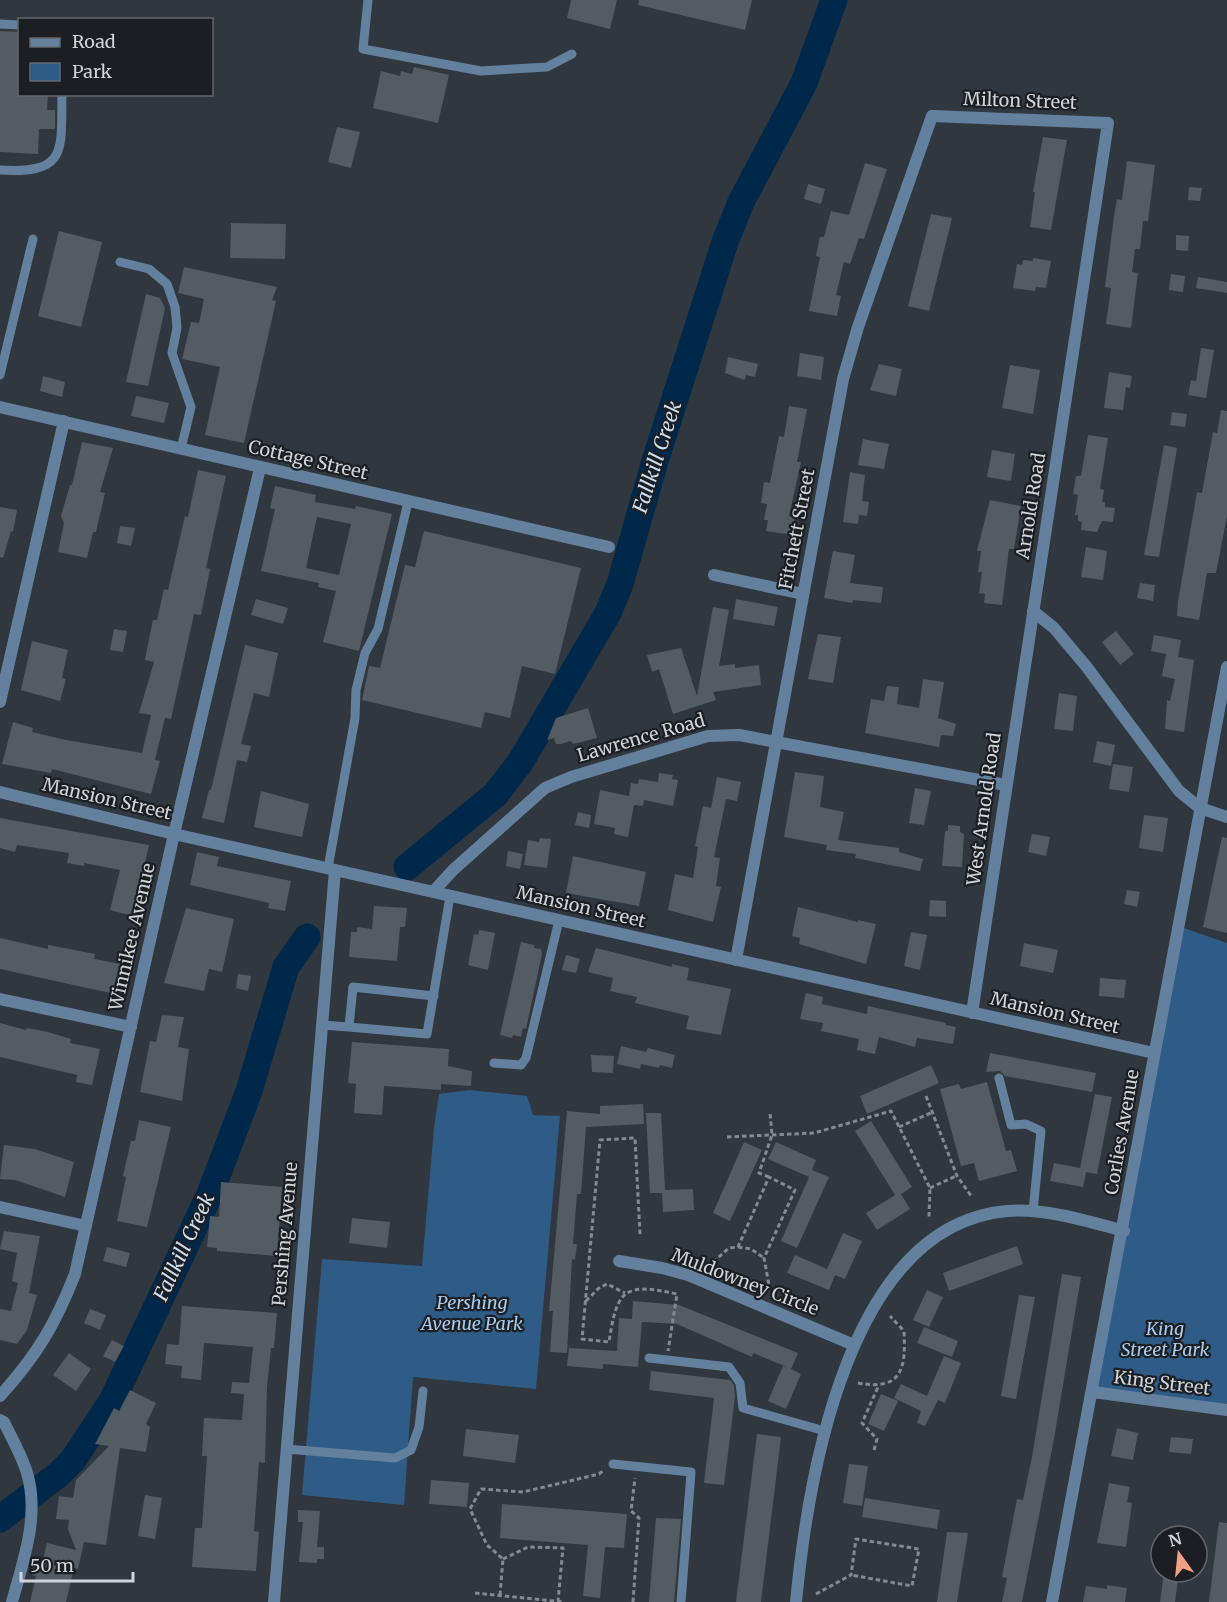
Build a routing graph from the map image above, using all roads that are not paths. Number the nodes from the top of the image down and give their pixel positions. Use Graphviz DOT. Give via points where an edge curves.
graph roads {
  1 [pos="368,0"];
  2 [pos="0,24"];
  3 [pos="18,25"];
  4 [pos="572,54"];
  5 [pos="62,96"];
  6 [pos="932,116"];
  7 [pos="1108,123"];
  8 [pos="0,170"];
  9 [pos="33,239"];
  10 [pos="120,262"];
  11 [pos="0,375"];
  12 [pos="0,407"];
  13 [pos="64,421"];
  14 [pos="181,449"];
  15 [pos="260,468"];
  16 [pos="408,502"];
  17 [pos="609,547"];
  18 [pos="714,574"];
  19 [pos="803,594"];
  20 [pos="1033,611"];
  21 [pos="1227,667"];
  22 [pos="0,702"];
  23 [pos="775,742"];
  24 [pos="1005,785"];
  25 [pos="0,792"];
  26 [pos="1200,808"];
  27 [pos="1227,817"];
  28 [pos="174,834"];
  29 [pos="331,869"];
  30 [pos="433,892"];
  31 [pos="450,896"];
  32 [pos="559,920"];
  33 [pos="736,960"];
  34 [pos="434,996"];
  35 [pos="0,999"];
  36 [pos="972,1013"];
  37 [pos="322,1025"];
  38 [pos="349,1027"];
  39 [pos="131,1028"];
  40 [pos="1154,1053"];
  41 [pos="494,1063"];
  42 [pos="999,1078"];
  43 [pos="0,1207"];
  44 [pos="1033,1211"];
  45 [pos="86,1226"];
  46 [pos="1124,1231"];
  47 [pos="619,1261"];
  48 [pos="854,1345"];
  49 [pos="649,1358"];
  50 [pos="423,1391"];
  51 [pos="1093,1392"];
  52 [pos="0,1396"];
  53 [pos="1227,1410"];
  54 [pos="0,1420"];
  55 [pos="825,1431"];
  56 [pos="286,1449"];
  57 [pos="613,1464"];
  58 [pos="12,1602"];
  59 [pos="274,1602"];
  60 [pos="681,1602"];
  61 [pos="796,1602"];
  62 [pos="1052,1602"];
  1 -- 4 [label="lane" via="363,49 481,71 547,67"];
  2 -- 3 [label="lane"];
  5 -- 8 [label="lane" via="58,155 40,168"];
  6 -- 7 [label="street, Milton Street"];
  6 -- 19 [label="street, Fitchett Street" via="849,354"];
  7 -- 20 [label="street, Arnold Road"];
  9 -- 11 [label="lane"];
  10 -- 14 [label="lane" via="149,269 167,284 175,307 177,328 172,354 191,407"];
  12 -- 13 [label="street, Cottage Street"];
  13 -- 14 [label="street, Cottage Street"];
  13 -- 22 [label="street"];
  14 -- 15 [label="street, Cottage Street"];
  15 -- 16 [label="street, Cottage Street"];
  15 -- 28 [label="street, Winnikee Avenue"];
  16 -- 17 [label="street, Cottage Street"];
  16 -- 29 [label="lane" via="378,629 365,653 356,690"];
  18 -- 19 [label="street"];
  19 -- 23 [label="street, Fitchett Street"];
  20 -- 24 [label="street, West Arnold Road"];
  20 -- 26 [label="street" via="1054,628 1086,666 1179,791"];
  21 -- 26 [label="street, Corlies Avenue"];
  23 -- 24 [label="street, Lawrence Road"];
  23 -- 30 [label="street, Lawrence Road" via="739,735 708,736 557,782 533,795"];
  23 -- 33 [label="street, Fitchett Street"];
  24 -- 36 [label="street, West Arnold Road"];
  25 -- 28 [label="street, Mansion Street"];
  26 -- 27 [label="street"];
  26 -- 40 [label="street, Corlies Avenue"];
  28 -- 29 [label="street, Mansion Street"];
  28 -- 39 [label="street, Winnikee Avenue"];
  29 -- 30 [label="street, Mansion Street"];
  29 -- 37 [label="street, Pershing Avenue"];
  30 -- 31 [label="street, Mansion Street"];
  31 -- 32 [label="street, Mansion Street"];
  31 -- 34 [label="lane"];
  32 -- 33 [label="street, Mansion Street"];
  32 -- 41 [label="lane" via="526,1058 521,1065"];
  33 -- 36 [label="street, Mansion Street"];
  34 -- 38 [label="lane" via="427,1034"];
  34 -- 38 [label="lane" via="353,987"];
  35 -- 39 [label="street"];
  36 -- 40 [label="street, Mansion Street"];
  37 -- 38 [label="lane"];
  37 -- 56 [label="street, Pershing Avenue"];
  39 -- 45 [label="street, Winnikee Avenue"];
  40 -- 46 [label="street, Corlies Avenue"];
  42 -- 44 [label="lane" via="1011,1125 1026,1124 1041,1131"];
  43 -- 45 [label="street"];
  44 -- 46 [label="street"];
  44 -- 48 [label="street" via="982,1216 932,1238 905,1264"];
  45 -- 52 [label="street, Winnikee Avenue" via="75,1274 58,1317 32,1360"];
  46 -- 51 [label="street, Corlies Avenue"];
  47 -- 48 [label="street, Muldowney Circle" via="688,1275"];
  48 -- 55 [label="street"];
  49 -- 55 [label="lane" via="729,1367 740,1383 743,1408"];
  50 -- 56 [label="lane" via="419,1427 411,1450 395,1458"];
  51 -- 53 [label="street, King Street"];
  51 -- 62 [label="street, Corlies Avenue"];
  54 -- 58 [label="street" via="29,1481 31,1510 30,1533"];
  55 -- 61 [label="street" via="812,1484"];
  56 -- 59 [label="street, Pershing Avenue"];
  57 -- 60 [label="lane" via="691,1472"];
}
